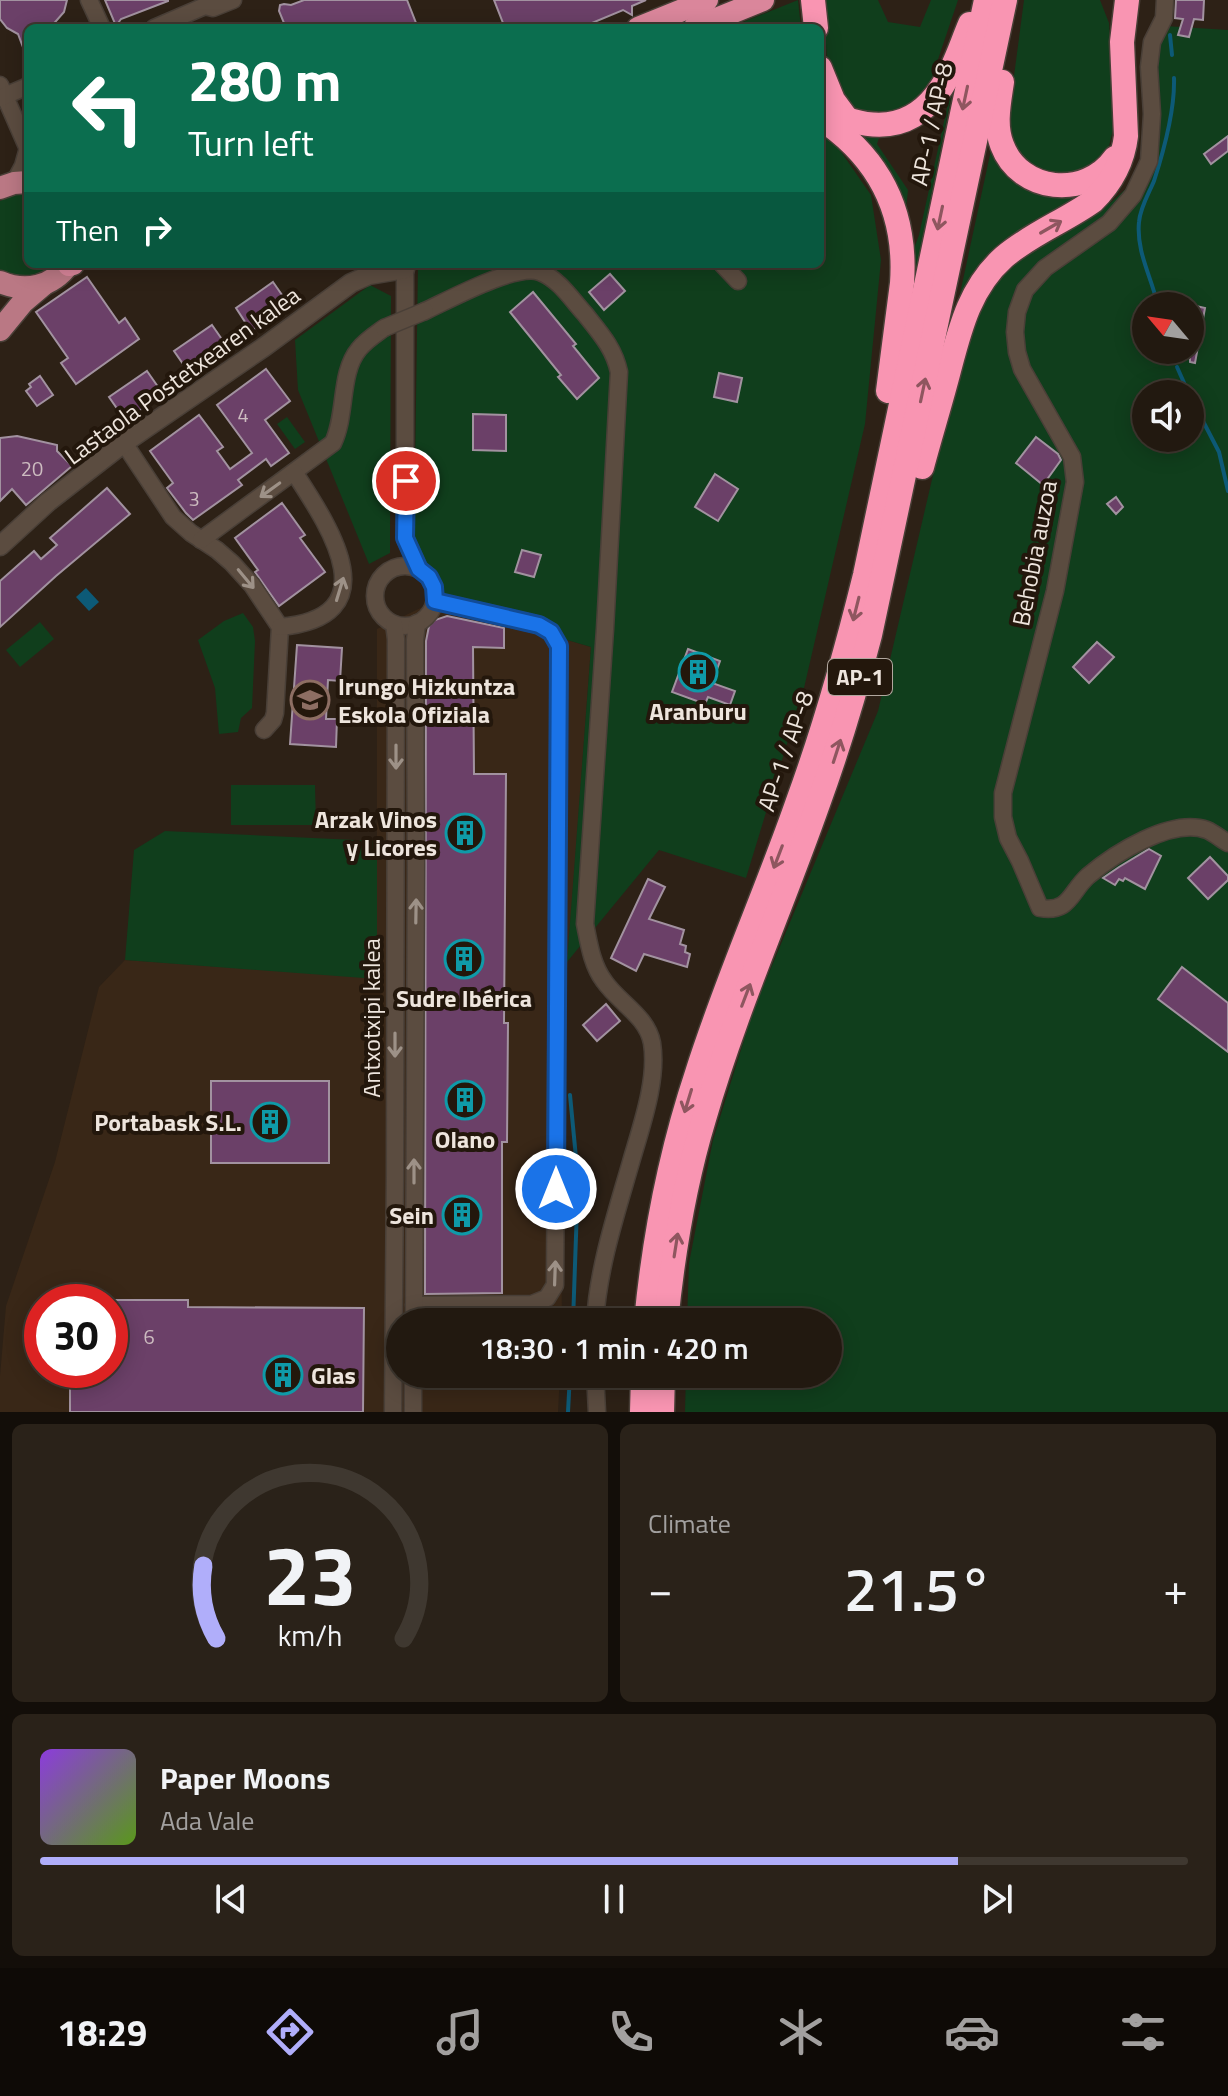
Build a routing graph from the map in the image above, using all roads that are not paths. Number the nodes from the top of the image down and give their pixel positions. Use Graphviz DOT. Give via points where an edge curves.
graph roads {
  1 [pos="89,0"];
  2 [pos="233,0"];
  3 [pos="707,0"];
  4 [pos="763,0"];
  5 [pos="813,0"];
  6 [pos="1107,0"];
  7 [pos="1127,0"];
  8 [pos="1165,0"];
  9 [pos="993,4"];
  10 [pos="213,8"];
  11 [pos="100,24"];
  12 [pos="163,24"];
  13 [pos="187,24"];
  14 [pos="648,24"];
  15 [pos="704,24"];
  16 [pos="816,24"];
  17 [pos="1122,42"];
  18 [pos="824,78"];
  19 [pos="24,87"];
  20 [pos="2,93"];
  21 [pos="824,110"];
  22 [pos="824,121"];
  23 [pos="849,121"];
  24 [pos="1126,123"];
  25 [pos="24,140"];
  26 [pos="24,162"];
  27 [pos="14,185"];
  28 [pos="66,268"];
  29 [pos="397,268"];
  30 [pos="405,268"];
  31 [pos="544,268"];
  32 [pos="726,268"];
  33 [pos="738,281"];
  34 [pos="0,282"];
  35 [pos="43,285"];
  36 [pos="0,330"];
  37 [pos="124,443"];
  38 [pos="294,472"];
  39 [pos="405,538"];
  40 [pos="201,540"];
  41 [pos="0,546"];
  42 [pos="390,569"];
  43 [pos="419,569"];
  44 [pos="865,575"];
  45 [pos="880,595"];
  46 [pos="435,601"];
  47 [pos="417,623"];
  48 [pos="394,624"];
  49 [pos="280,627"];
  50 [pos="264,730"];
  51 [pos="1228,843"];
  52 [pos="414,1308"];
  53 [pos="480,1308"];
  54 [pos="597,1308"];
  55 [pos="647,1308"];
  56 [pos="668,1308"];
  57 [pos="413,1388"];
  58 [pos="596,1388"];
  59 [pos="643,1388"];
  60 [pos="663,1388"];
  61 [pos="393,1412"];
  62 [pos="413,1412"];
  63 [pos="597,1412"];
  64 [pos="642,1412"];
  65 [pos="662,1412"];
  1 -- 11 [label="street"];
  2 -- 10 [label="street"];
  3 -- 14 [label="highway"];
  4 -- 15 [label="highway"];
  5 -- 16 [label="highway"];
  6 -- 17 [label="highway"];
  7 -- 17 [label="highway"];
  8 -- 51 [label="street, Behobia auzoa" via="1149,67 1149,161 1133,195 1109,223 1045,268 1025,290 1017,312 1022,369 1072,457 1075,482 1055,591 1003,793 1003,817 1040,908 1051,910 1064,905 1086,878 1148,836 1205,829"];
  9 -- 23 [label="highway" via="924,107 891,123"];
  9 -- 24 [label="highway" via="1006,46 998,133 1018,168 1054,185 1085,181 1117,154"];
  9 -- 44 [label="highway, AP-1 / AP-8 / AP-1, one-way"];
  45 -- 9 [label="highway, AP-1 / AP-8 / AP-1, one-way"];
  10 -- 12 [label="street" via="205,6"];
  10 -- 13 [label="street"];
  17 -- 24 [label="highway"];
  18 -- 23 [label="highway"];
  19 -- 20 [label="street"];
  20 -- 25 [label="street"];
  21 -- 23 [label="highway"];
  22 -- 44 [label="highway" via="872,166 890,197 903,248 897,334 863,543"];
  45 -- 24 [label="highway, one-way" via="975,293 1015,249 1102,192 1121,160"];
  26 -- 27 [label="street"];
  28 -- 35 [label="main road"];
  29 -- 37 [label="street, Lastaola Postetxearen kalea" via="357,280"];
  30 -- 39 [label="street"];
  31 -- 38 [label="street, bridge" via="517,271 384,328 350,363 333,443"];
  31 -- 54 [label="street" via="599,332 615,355 619,372 585,924 604,981 646,1026 653,1061"];
  32 -- 33 [label="street"];
  34 -- 35 [label="main road"];
  35 -- 36 [label="main road"];
  37 -- 40 [label="street" via="173,517"];
  37 -- 41 [label="street, Lastaola Postetxearen kalea"];
  38 -- 40 [label="street, one-way"];
  49 -- 38 [label="street, one-way" via="324,616 340,596 344,579 336,543"];
  39 -- 42 [label="street"];
  39 -- 43 [label="street"];
  40 -- 49 [label="street, one-way" via="252,585"];
  42 -- 43 [label="street"];
  42 -- 48 [label="street" via="375,593 379,610"];
  43 -- 46 [label="street" via="434,587"];
  44 -- 55 [label="highway, AP-1 / AP-8 / AP-1, one-way" via="818,744 684,1115 664,1198"];
  56 -- 45 [label="highway, AP-1 / AP-8 / AP-1, one-way" via="703,1120 837,750"];
  46 -- 47 [label="street"];
  53 -- 46 [label="street, one-way" via="532,1304 547,1298 555,1285 559,646 539,625"];
  47 -- 48 [label="street"];
  52 -- 47 [label="street, Antxotxipi kalea, one-way"];
  48 -- 61 [label="street, Antxotxipi kalea, one-way"];
  49 -- 50 [label="street" via="275,713"];
  57 -- 62 [label="street"];
  58 -- 63 [label="street"];
  59 -- 64 [label="highway"];
  60 -- 65 [label="highway"];
}
